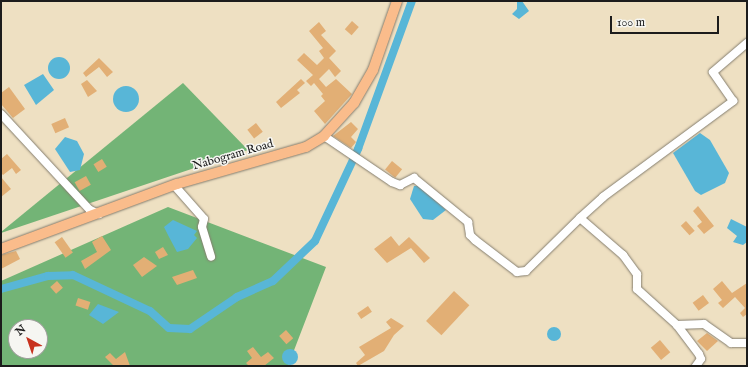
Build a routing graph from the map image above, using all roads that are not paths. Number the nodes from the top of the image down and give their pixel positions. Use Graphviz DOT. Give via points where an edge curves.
graph roads {
  1 [pos="397,1"];
  2 [pos="747,43"];
  3 [pos="1,114"];
  4 [pos="324,136"];
  5 [pos="174,185"];
  6 [pos="99,214"];
  7 [pos="580,218"];
  8 [pos="1,249"];
  9 [pos="211,257"];
  10 [pos="677,325"];
  11 [pos="747,343"];
  12 [pos="696,366"];
  1 -- 4 [label="main road, Nabogram Road" via="373,70 354,103"];
  2 -- 7 [label="street" via="712,72 732,101 603,197"];
  3 -- 6 [label="street" via="90,210"];
  4 -- 5 [label="main road, Nabogram Road" via="306,147"];
  4 -- 7 [label="street" via="400,185 414,178 468,222 470,235 475,240 517,272 526,271"];
  5 -- 6 [label="main road, Nabogram Road"];
  5 -- 9 [label="street" via="204,219 202,227"];
  6 -- 8 [label="main road, Nabogram Road"];
  7 -- 10 [label="street" via="623,255 637,274 637,289"];
  10 -- 11 [label="street" via="704,324 732,343"];
  10 -- 12 [label="street" via="699,354 701,359"];
}
